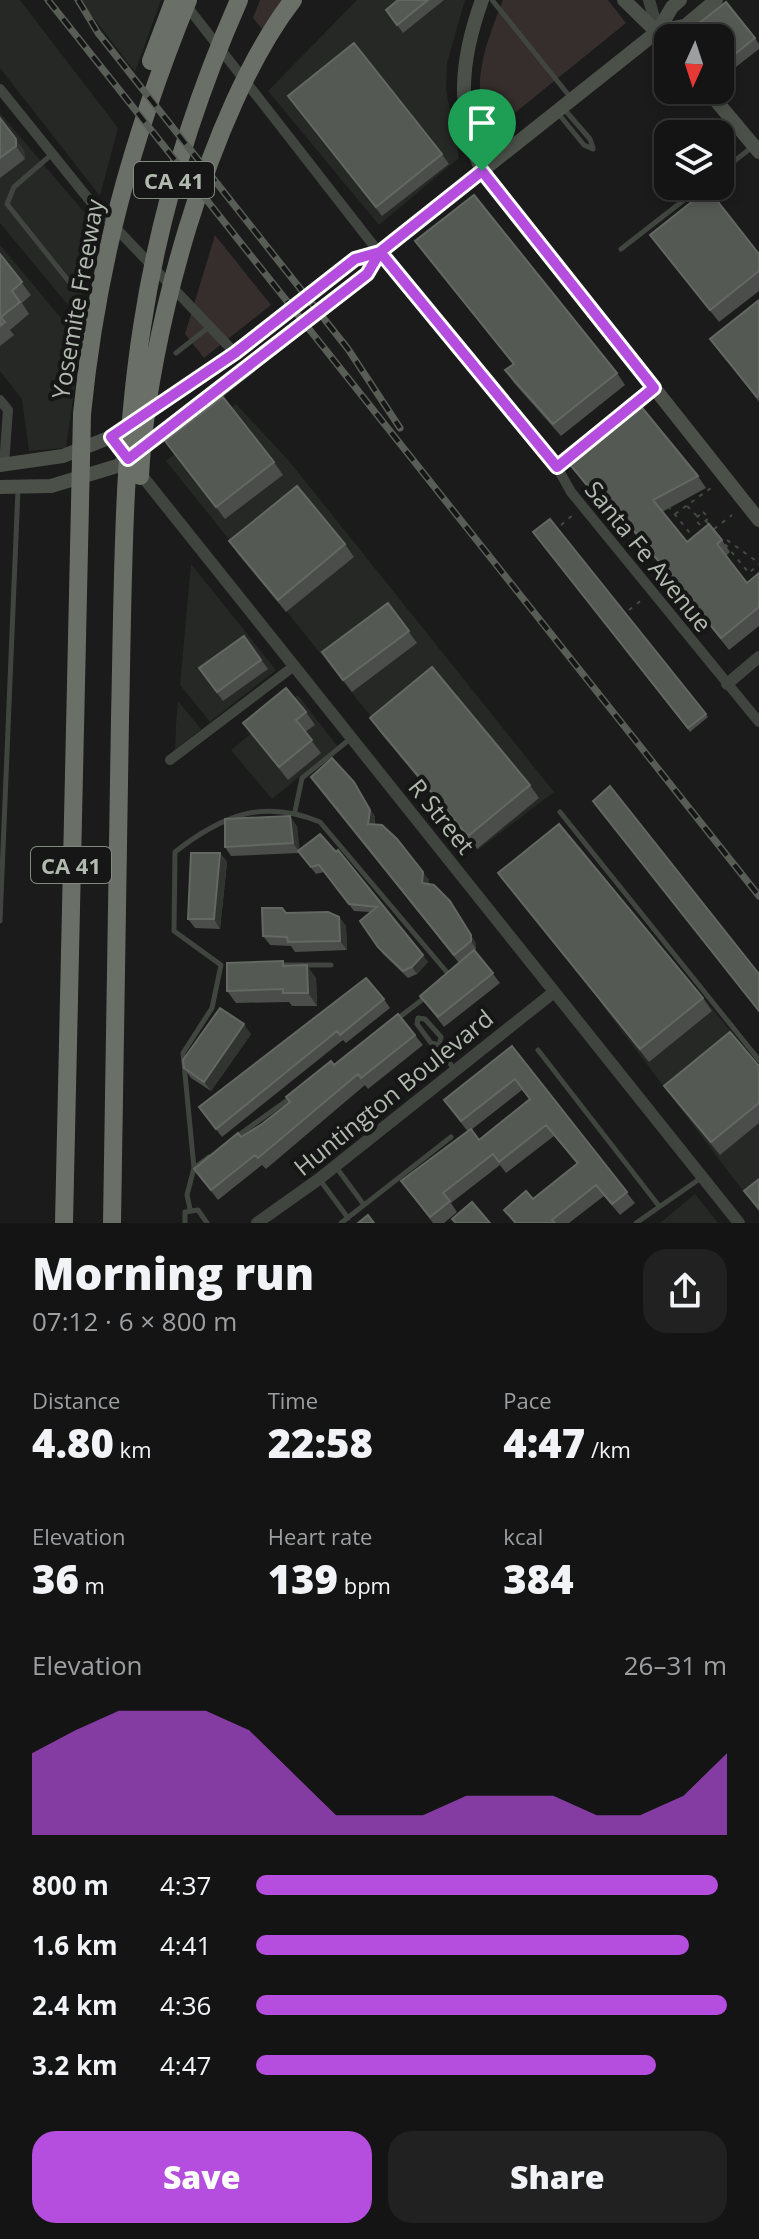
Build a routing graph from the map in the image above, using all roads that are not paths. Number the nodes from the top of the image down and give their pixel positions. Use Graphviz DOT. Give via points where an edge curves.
graph roads {
  1 [pos="174,0"];
  2 [pos="185,0"];
  3 [pos="239,0"];
  4 [pos="293,0"];
  5 [pos="482,0"];
  6 [pos="492,0"];
  7 [pos="624,0"];
  8 [pos="649,0"];
  9 [pos="680,0"];
  10 [pos="716,0"];
  11 [pos="656,24"];
  12 [pos="662,24"];
  13 [pos="687,24"];
  14 [pos="654,27"];
  15 [pos="654,34"];
  16 [pos="0,89"];
  17 [pos="719,104"];
  18 [pos="564,106"];
  19 [pos="133,146"];
  20 [pos="756,149"];
  21 [pos="52,154"];
  22 [pos="734,163"];
  23 [pos="482,171"];
  24 [pos="684,200"];
  25 [pos="621,249"];
  26 [pos="380,252"];
  27 [pos="75,289"];
  28 [pos="210,327"];
  29 [pos="176,353"];
  30 [pos="235,353"];
  31 [pos="654,388"];
  32 [pos="0,400"];
  33 [pos="111,437"];
  34 [pos="3,438"];
  35 [pos="128,459"];
  36 [pos="2,465"];
  37 [pos="557,467"];
  38 [pos="0,487"];
  39 [pos="18,488"];
  40 [pos="759,520"];
  41 [pos="124,563"];
  42 [pos="759,657"];
  43 [pos="294,666"];
  44 [pos="727,684"];
  45 [pos="759,722"];
  46 [pos="351,738"];
  47 [pos="170,760"];
  48 [pos="295,811"];
  49 [pos="560,812"];
  50 [pos="0,921"];
  51 [pos="221,965"];
  52 [pos="237,965"];
  53 [pos="268,965"];
  54 [pos="331,965"];
  55 [pos="461,969"];
  56 [pos="451,977"];
  57 [pos="441,985"];
  58 [pos="554,992"];
  59 [pos="431,993"];
  60 [pos="411,1009"];
  61 [pos="418,1018"];
  62 [pos="384,1029"];
  63 [pos="439,1045"];
  64 [pos="538,1050"];
  65 [pos="759,1060"];
  66 [pos="455,1071"];
  67 [pos="295,1094"];
  68 [pos="114,1095"];
  69 [pos="451,1137"];
  70 [pos="232,1140"];
  71 [pos="219,1150"];
  72 [pos="65,1161"];
  73 [pos="336,1166"];
  74 [pos="194,1168"];
  75 [pos="702,1177"];
  76 [pos="319,1179"];
  77 [pos="364,1205"];
  78 [pos="659,1206"];
  79 [pos="190,1209"];
  80 [pos="348,1218"];
  81 [pos="57,1223"];
  82 [pos="64,1223"];
  83 [pos="112,1223"];
  84 [pos="122,1223"];
  85 [pos="185,1223"];
  86 [pos="207,1223"];
  87 [pos="257,1223"];
  88 [pos="341,1223"];
  89 [pos="636,1223"];
  90 [pos="739,1223"];
  1 -- 19 [label="highway" via="148,69"];
  2 -- 19 [label="highway, Yosemite Freeway / CA 41"];
  2 -- 26 [label="street, Santa Fe Avenue"];
  3 -- 41 [label="highway, CA 41" via="187,137 151,274 133,401"];
  4 -- 41 [label="highway" via="267,38 226,123 181,255 153,369 140,486"];
  5 -- 23 [label="main road" via="465,53 462,100 465,127"];
  6 -- 18 [label="lane"];
  7 -- 14 [label="main road"];
  8 -- 11 [label="street"];
  9 -- 12 [label="main road"];
  10 -- 13 [label="main road"];
  15 -- 18 [label="main road"];
  16 -- 21 [label="street"];
  17 -- 20 [label="main road"];
  18 -- 18 [label="lane" via="584,145 593,149 590,139"];
  18 -- 23 [label="main road"];
  19 -- 72 [label="highway, Yosemite Freeway / CA 41" via="104,255 80,444"];
  20 -- 22 [label="lane"];
  21 -- 27 [label="lane" via="14,187 7,204"];
  21 -- 28 [label="street"];
  23 -- 26 [label="main road"];
  23 -- 31 [label="main road"];
  24 -- 25 [label="lane"];
  26 -- 30 [label="main road" via="355,259"];
  26 -- 35 [label="main road" via="367,274"];
  26 -- 37 [label="street, Santa Fe Avenue"];
  28 -- 29 [label="lane"];
  28 -- 30 [label="street"];
  30 -- 33 [label="main road"];
  31 -- 37 [label="street"];
  31 -- 40 [label="main road"];
  32 -- 34 [label="street" via="8,410"];
  33 -- 35 [label="street, R Street"];
  33 -- 36 [label="main road" via="63,456"];
  34 -- 36 [label="street"];
  35 -- 39 [label="main road" via="75,481"];
  35 -- 43 [label="street, R Street"];
  37 -- 44 [label="street, Santa Fe Avenue" via="571,492"];
  38 -- 39 [label="main road"];
  39 -- 50 [label="lane"];
  41 -- 68 [label="highway, CA 41"];
  42 -- 44 [label="street"];
  43 -- 46 [label="street, R Street"];
  43 -- 47 [label="street"];
  44 -- 45 [label="street, Santa Fe Avenue"];
  46 -- 48 [label="lane" via="302,778"];
  46 -- 58 [label="street, R Street"];
  48 -- 51 [label="lane" via="240,813 175,852 174,931"];
  48 -- 56 [label="lane" via="320,822"];
  49 -- 65 [label="lane"];
  51 -- 52 [label="lane"];
  51 -- 74 [label="lane" via="212,1008 183,1053"];
  53 -- 54 [label="lane"];
  55 -- 56 [label="lane"];
  56 -- 57 [label="lane"];
  58 -- 66 [label="street, Huntington Boulevard"];
  58 -- 75 [label="street, R Street"];
  59 -- 60 [label="lane"];
  60 -- 61 [label="lane"];
  60 -- 62 [label="lane"];
  61 -- 63 [label="lane" via="431,1043"];
  61 -- 63 [label="lane" via="441,1037"];
  63 -- 66 [label="lane"];
  64 -- 78 [label="lane"];
  66 -- 73 [label="street, Huntington Boulevard"];
  67 -- 70 [label="lane"];
  68 -- 83 [label="highway, CA 41"];
  68 -- 84 [label="highway"];
  69 -- 77 [label="lane"];
  71 -- 74 [label="lane"];
  72 -- 81 [label="highway"];
  72 -- 82 [label="highway, CA 41"];
  73 -- 76 [label="street, Huntington Boulevard"];
  73 -- 77 [label="lane"];
  74 -- 79 [label="lane" via="187,1195"];
  75 -- 78 [label="lane"];
  75 -- 90 [label="street, R Street"];
  76 -- 80 [label="lane"];
  76 -- 87 [label="street, Huntington Boulevard"];
  77 -- 80 [label="lane"];
  78 -- 89 [label="lane"];
  79 -- 85 [label="lane"];
  79 -- 86 [label="lane" via="198,1210"];
  80 -- 88 [label="lane"];
}
